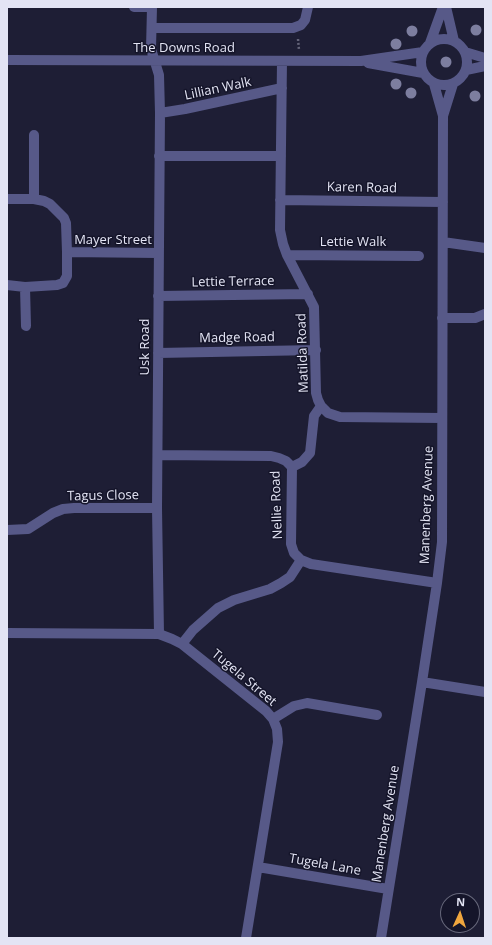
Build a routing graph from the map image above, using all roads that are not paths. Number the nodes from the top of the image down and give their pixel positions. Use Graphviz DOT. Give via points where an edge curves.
graph roads {
  1 [pos="134,7"];
  2 [pos="152,7"];
  3 [pos="308,7"];
  4 [pos="442,7"];
  5 [pos="446,7"];
  6 [pos="152,28"];
  7 [pos="454,41"];
  8 [pos="430,43"];
  9 [pos="423,52"];
  10 [pos="465,52"];
  11 [pos="485,58"];
  12 [pos="7,60"];
  13 [pos="154,61"];
  14 [pos="282,61"];
  15 [pos="362,61"];
  16 [pos="485,66"];
  17 [pos="466,70"];
  18 [pos="423,73"];
  19 [pos="434,84"];
  20 [pos="453,84"];
  21 [pos="282,88"];
  22 [pos="160,113"];
  23 [pos="443,116"];
  24 [pos="34,135"];
  25 [pos="159,156"];
  26 [pos="281,156"];
  27 [pos="7,199"];
  28 [pos="34,199"];
  29 [pos="280,200"];
  30 [pos="443,202"];
  31 [pos="443,242"];
  32 [pos="485,248"];
  33 [pos="67,252"];
  34 [pos="158,253"];
  35 [pos="287,255"];
  36 [pos="419,256"];
  37 [pos="7,285"];
  38 [pos="25,288"];
  39 [pos="308,294"];
  40 [pos="158,296"];
  41 [pos="485,314"];
  42 [pos="442,318"];
  43 [pos="26,326"];
  44 [pos="316,350"];
  45 [pos="158,353"];
  46 [pos="321,406"];
  47 [pos="442,418"];
  48 [pos="158,455"];
  49 [pos="292,467"];
  50 [pos="157,508"];
  51 [pos="7,530"];
  52 [pos="301,560"];
  53 [pos="437,583"];
  54 [pos="7,633"];
  55 [pos="159,634"];
  56 [pos="182,644"];
  57 [pos="422,682"];
  58 [pos="485,692"];
  59 [pos="377,715"];
  60 [pos="273,719"];
  61 [pos="258,867"];
  62 [pos="388,889"];
  63 [pos="246,938"];
  64 [pos="380,938"];
  1 -- 2 [label="street"];
  2 -- 6 [label="street, Usk Road"];
  3 -- 6 [label="street" via="305,20 293,28"];
  4 -- 8 [label="street"];
  5 -- 7 [label="street"];
  6 -- 13 [label="street, Usk Road" via="151,49"];
  7 -- 8 [label="street" via="442,39"];
  7 -- 10 [label="street"];
  8 -- 9 [label="street"];
  9 -- 15 [label="street, The Downs Road"];
  9 -- 18 [label="street"];
  10 -- 11 [label="street"];
  10 -- 17 [label="street"];
  12 -- 13 [label="street, The Downs Road"];
  13 -- 14 [label="street, The Downs Road"];
  13 -- 22 [label="street, Usk Road" via="159,75"];
  14 -- 15 [label="street, The Downs Road"];
  14 -- 21 [label="street, Matilda Road"];
  15 -- 18 [label="street, The Downs Road"];
  16 -- 17 [label="street"];
  17 -- 20 [label="street"];
  18 -- 19 [label="street"];
  19 -- 20 [label="street"];
  19 -- 23 [label="street, Manenberg Avenue"];
  20 -- 23 [label="street, Manenberg Avenue"];
  21 -- 22 [label="street, Lillian Walk"];
  21 -- 26 [label="street, Matilda Road"];
  22 -- 25 [label="street, Usk Road"];
  23 -- 30 [label="street, Manenberg Avenue"];
  24 -- 28 [label="street"];
  25 -- 26 [label="street"];
  25 -- 34 [label="street, Usk Road"];
  26 -- 29 [label="street, Matilda Road"];
  27 -- 28 [label="street"];
  28 -- 33 [label="street" via="50,204 64,218"];
  29 -- 30 [label="street, Karen Road"];
  29 -- 35 [label="street, Matilda Road" via="280,230"];
  30 -- 31 [label="street, Manenberg Avenue"];
  31 -- 32 [label="street"];
  31 -- 42 [label="street, Manenberg Avenue"];
  33 -- 34 [label="street, Mayer Street"];
  33 -- 38 [label="street" via="67,276 63,283"];
  34 -- 40 [label="street, Usk Road"];
  35 -- 36 [label="street, Lettie Walk"];
  35 -- 39 [label="street, Matilda Road"];
  37 -- 38 [label="street"];
  38 -- 43 [label="street"];
  39 -- 40 [label="street, Lettie Terrace"];
  39 -- 44 [label="street, Matilda Road" via="314,307"];
  40 -- 45 [label="street, Usk Road"];
  41 -- 42 [label="street" via="475,318"];
  42 -- 47 [label="street, Manenberg Avenue"];
  44 -- 45 [label="street, Madge Road"];
  44 -- 46 [label="street, Matilda Road" via="316,392"];
  45 -- 48 [label="street, Usk Road"];
  46 -- 47 [label="street, Matilda Road" via="328,413 340,417"];
  46 -- 49 [label="street" via="314,416 310,453 302,462"];
  47 -- 53 [label="street, Manenberg Avenue" via="442,542"];
  48 -- 49 [label="street, Nellie Road" via="271,456 286,461"];
  48 -- 50 [label="street, Usk Road"];
  49 -- 52 [label="street, Nellie Road" via="291,544 294,553"];
  50 -- 51 [label="street, Tagus Close" via="62,509 28,529"];
  50 -- 55 [label="street, Usk Road"];
  52 -- 53 [label="street" via="311,564"];
  52 -- 56 [label="street" via="290,577 281,583 218,608 193,630"];
  53 -- 57 [label="street, Manenberg Avenue"];
  54 -- 55 [label="street, Tugela Street"];
  55 -- 56 [label="street, Tugela Street"];
  56 -- 60 [label="street, Tugela Street"];
  57 -- 58 [label="street"];
  57 -- 62 [label="street, Manenberg Avenue"];
  59 -- 60 [label="street" via="306,703 294,706"];
  60 -- 61 [label="street, Tugela Street" via="278,742"];
  61 -- 62 [label="street, Tugela Lane"];
  61 -- 63 [label="street, Tugela Street"];
  62 -- 64 [label="street, Manenberg Avenue"];
}
